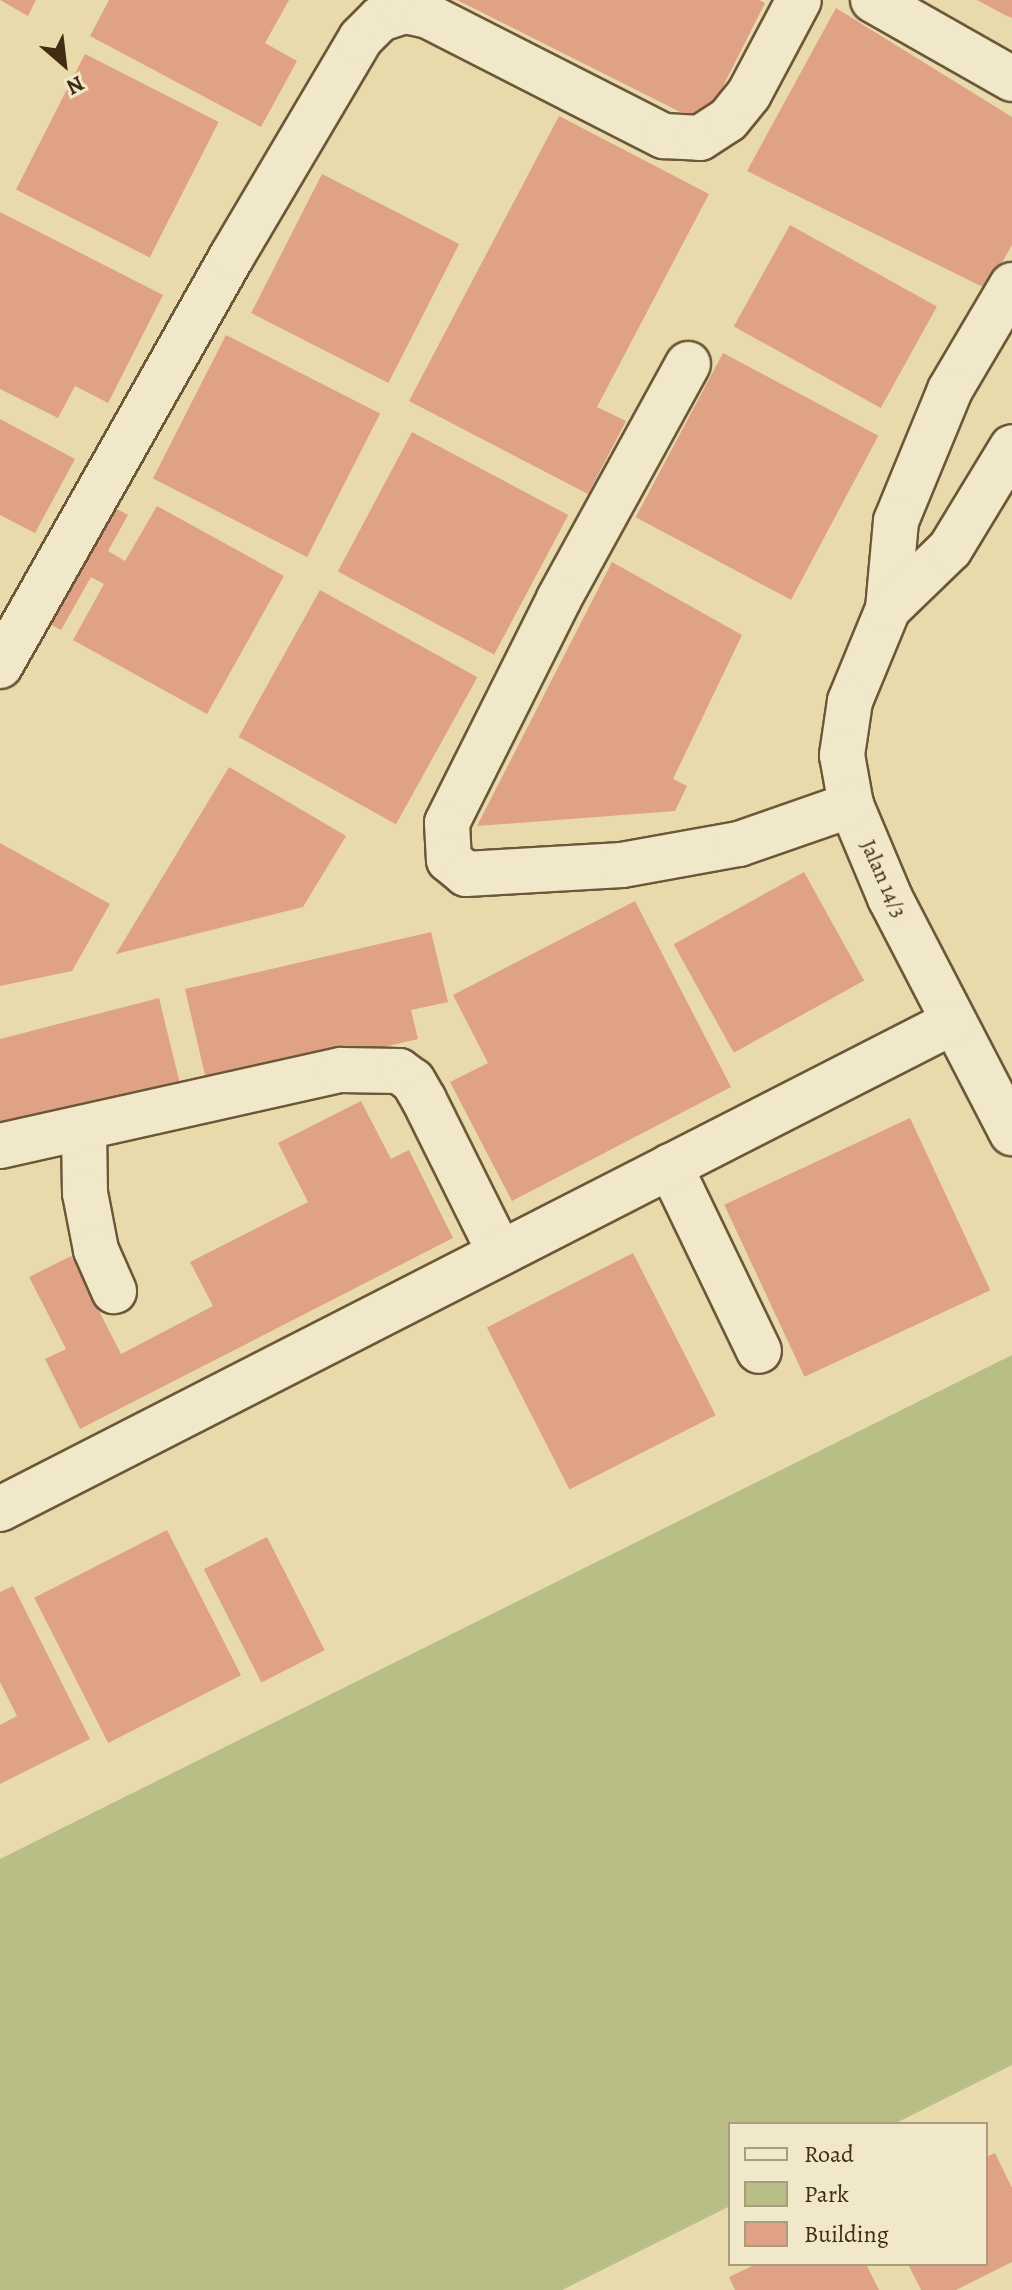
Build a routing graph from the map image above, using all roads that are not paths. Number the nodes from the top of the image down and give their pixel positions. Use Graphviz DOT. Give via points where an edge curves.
graph roads {
  1 [pos="799,0"];
  2 [pos="873,0"];
  3 [pos="1012,79"];
  4 [pos="1012,285"];
  5 [pos="688,364"];
  6 [pos="1012,447"];
  7 [pos="888,609"];
  8 [pos="0,666"];
  9 [pos="851,805"];
  10 [pos="953,1022"];
  11 [pos="84,1130"];
  12 [pos="1012,1133"];
  13 [pos="0,1146"];
  14 [pos="670,1166"];
  15 [pos="500,1253"];
  16 [pos="114,1291"];
  17 [pos="759,1351"];
  18 [pos="0,1509"];
  1 -- 8 [label="street" via="749,94 728,120 700,138 664,136 428,16 405,11 380,19 361,38 232,256"];
  2 -- 3 [label="street"];
  4 -- 7 [label="street, Jalan 14/3" via="950,390 896,521"];
  5 -- 9 [label="street" via="559,599 447,823 449,860 466,874 622,865 739,844"];
  6 -- 7 [label="street, Jalan 14/3" via="950,549"];
  7 -- 9 [label="street, Jalan 14/3" via="850,701 842,755"];
  9 -- 10 [label="street, Jalan 14/3"];
  10 -- 12 [label="street, Jalan 14/3"];
  10 -- 14 [label="street"];
  11 -- 13 [label="street"];
  11 -- 15 [label="street" via="341,1070 399,1071 413,1081 424,1100"];
  11 -- 16 [label="street" via="85,1193 96,1250"];
  14 -- 15 [label="street"];
  14 -- 17 [label="street"];
  15 -- 18 [label="street"];
}
